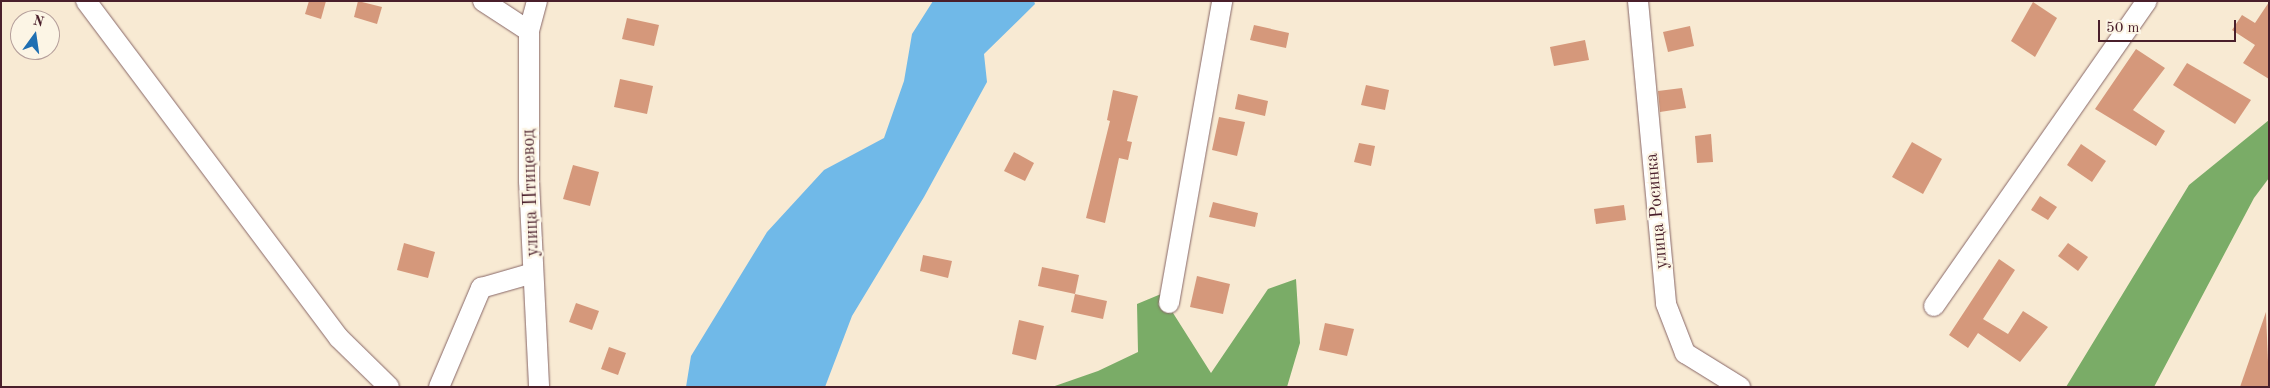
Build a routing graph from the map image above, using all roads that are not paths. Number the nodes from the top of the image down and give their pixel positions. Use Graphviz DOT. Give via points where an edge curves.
graph roads {
  1 [pos="86,1"];
  2 [pos="483,1"];
  3 [pos="537,1"];
  4 [pos="1222,1"];
  5 [pos="1638,1"];
  6 [pos="2148,1"];
  7 [pos="529,31"];
  8 [pos="533,273"];
  9 [pos="1169,303"];
  10 [pos="1934,306"];
  11 [pos="390,387"];
  12 [pos="438,387"];
  13 [pos="539,387"];
  14 [pos="1740,387"];
  1 -- 11 [label="street" via="339,338"];
  2 -- 7 [label="street"];
  3 -- 7 [label="street, улица Птицевод"];
  4 -- 9 [label="street"];
  5 -- 14 [label="street, улица Росинка" via="1666,304 1685,353"];
  6 -- 10 [label="street"];
  7 -- 8 [label="street, улица Птицевод"];
  8 -- 12 [label="street" via="481,288"];
  8 -- 13 [label="street, улица Птицевод"];
}
